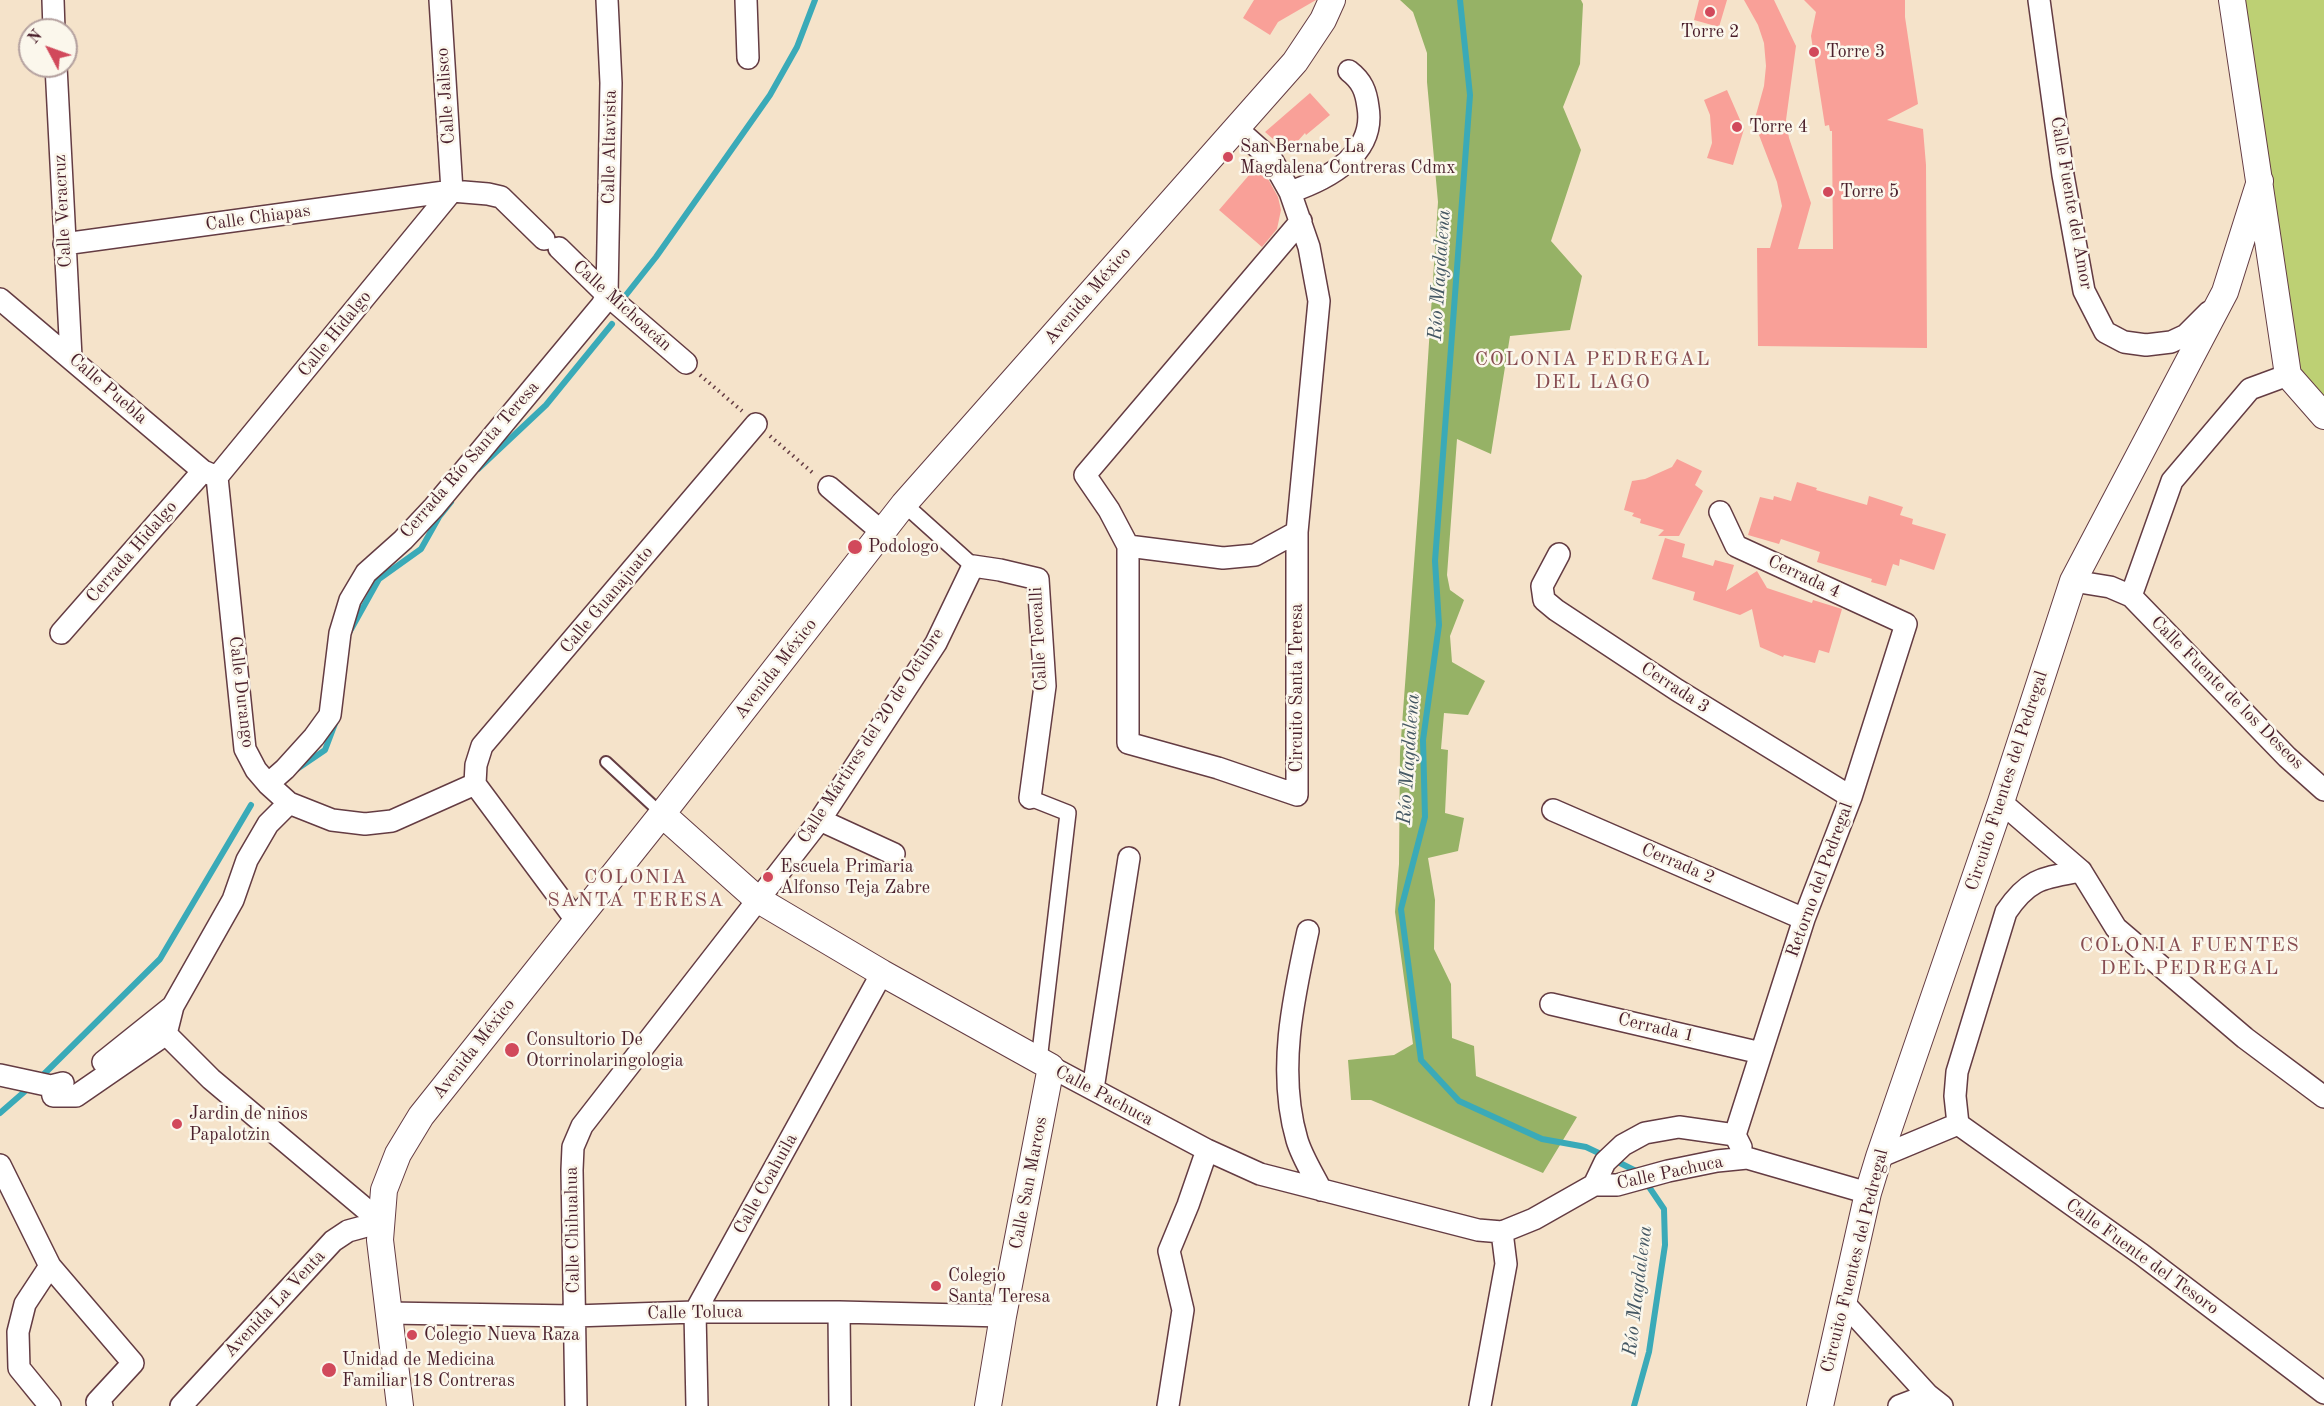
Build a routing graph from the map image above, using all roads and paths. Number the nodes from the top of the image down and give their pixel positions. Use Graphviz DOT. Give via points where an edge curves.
graph roads {
  1 [pos="53,0"];
  2 [pos="440,0"];
  3 [pos="607,0"];
  4 [pos="746,0"];
  5 [pos="1332,0"];
  6 [pos="2039,0"];
  7 [pos="2232,0"];
  8 [pos="54,18"];
  9 [pos="748,58"];
  10 [pos="1349,71"];
  11 [pos="57,78"];
  12 [pos="1236,128"];
  13 [pos="2260,181"];
  14 [pos="452,191"];
  15 [pos="1290,192"];
  16 [pos="1301,221"];
  17 [pos="64,244"];
  18 [pos="2225,292"];
  19 [pos="608,295"];
  20 [pos="0,299"];
  21 [pos="71,357"];
  22 [pos="686,363"];
  23 [pos="2288,375"];
  24 [pos="2324,416"];
  25 [pos="756,424"];
  26 [pos="210,474"];
  27 [pos="829,487"];
  28 [pos="904,504"];
  29 [pos="1720,512"];
  30 [pos="882,532"];
  31 [pos="1297,532"];
  32 [pos="1128,546"];
  33 [pos="1559,554"];
  34 [pos="973,566"];
  35 [pos="2073,581"];
  36 [pos="2131,596"];
  37 [pos="1906,624"];
  38 [pos="61,633"];
  39 [pos="606,762"];
  40 [pos="267,784"];
  41 [pos="475,784"];
  42 [pos="2324,790"];
  43 [pos="1851,797"];
  44 [pos="1030,798"];
  45 [pos="2001,802"];
  46 [pos="289,803"];
  47 [pos="1553,810"];
  48 [pos="662,814"];
  49 [pos="820,820"];
  50 [pos="894,854"];
  51 [pos="1129,858"];
  52 [pos="2081,871"];
  53 [pos="757,899"];
  54 [pos="1804,918"];
  55 [pos="576,920"];
  56 [pos="1308,931"];
  57 [pos="882,973"];
  58 [pos="1551,1004"];
  59 [pos="172,1006"];
  60 [pos="166,1035"];
  61 [pos="1761,1053"];
  62 [pos="1045,1064"];
  63 [pos="0,1075"];
  64 [pos="55,1089"];
  65 [pos="1093,1089"];
  66 [pos="2324,1097"];
  67 [pos="1958,1124"];
  68 [pos="1735,1135"];
  69 [pos="1207,1150"];
  70 [pos="1879,1157"];
  71 [pos="1747,1158"];
  72 [pos="0,1165"];
  73 [pos="1594,1185"];
  74 [pos="1321,1190"];
  75 [pos="1868,1193"];
  76 [pos="381,1222"];
  77 [pos="1502,1232"];
  78 [pos="50,1266"];
  79 [pos="1843,1302"];
  80 [pos="695,1312"];
  81 [pos="839,1312"];
  82 [pos="388,1313"];
  83 [pos="574,1316"];
  84 [pos="1003,1316"];
  85 [pos="2324,1394"];
  86 [pos="1935,1401"];
  87 [pos="98,1405"];
  88 [pos="50,1406"];
  89 [pos="181,1406"];
  90 [pos="400,1406"];
  91 [pos="576,1406"];
  92 [pos="697,1406"];
  93 [pos="840,1406"];
  94 [pos="988,1406"];
  95 [pos="1168,1406"];
  96 [pos="1480,1406"];
  97 [pos="1820,1406"];
  98 [pos="1899,1406"];
  1 -- 8 [label="street"];
  2 -- 14 [label="street, Calle Jalisco"];
  3 -- 19 [label="street, Calle Altavista" via="611,84"];
  4 -- 9 [label="street"];
  5 -- 12 [label="street, Avenida México" via="1295,62"];
  6 -- 18 [label="street, Calle Fuente del Amor" via="2063,175 2084,291 2105,332 2124,342 2171,342 2202,321"];
  7 -- 13 [label="street, Circuito Fuentes del Pedregal"];
  10 -- 15 [label="street" via="1360,81 1367,97 1369,127 1363,143 1336,170"];
  11 -- 17 [label="street, Calle Veracruz"];
  12 -- 15 [label="street, Circuito Santa Teresa" via="1272,160"];
  12 -- 28 [label="street, Avenida México"];
  13 -- 18 [label="street, Circuito Fuentes del Pedregal"];
  13 -- 23 [label="street, Circuito Fuentes del Pedregal"];
  14 -- 17 [label="street, Calle Chiapas"];
  14 -- 19 [label="street, Calle Michoacán" via="501,197"];
  14 -- 26 [label="street, Calle Hidalgo"];
  15 -- 16 [label="street, Circuito Santa Teresa"];
  16 -- 31 [label="street, Circuito Santa Teresa" via="1319,301"];
  16 -- 32 [label="street, Circuito Santa Teresa" via="1085,475"];
  17 -- 21 [label="street, Calle Veracruz"];
  18 -- 35 [label="street, Circuito Fuentes del Pedregal"];
  19 -- 22 [label="street, Calle Michoacán"];
  19 -- 40 [label="street, Cerrada Río Santa Teresa" via="434,507 366,573 350,600 340,633 330,715 285,770"];
  20 -- 21 [label="street, Calle Puebla"];
  21 -- 26 [label="street, Calle Puebla"];
  23 -- 24 [label="street"];
  23 -- 36 [label="street" via="2250,389 2172,481"];
  25 -- 41 [label="street, Calle Guanajuato" via="482,746"];
  26 -- 38 [label="street, Cerrada Hidalgo"];
  26 -- 40 [label="street, Calle Durango" via="245,748"];
  27 -- 30 [label="street"];
  28 -- 30 [label="street, Avenida México"];
  28 -- 34 [label="street"];
  29 -- 37 [label="street, Cerrada 4" via="1736,546"];
  30 -- 48 [label="street, Avenida México"];
  31 -- 32 [label="street" via="1255,555 1223,558"];
  31 -- 32 [label="street, Circuito Santa Teresa" via="1297,795 1128,743"];
  33 -- 43 [label="street, Cerrada 3" via="1542,586 1544,600 1556,610"];
  34 -- 44 [label="street, Calle Teocalli" via="1038,579 1045,686"];
  34 -- 49 [label="street, Calle Mártires del 20 de Octubre" via="936,643"];
  35 -- 36 [label="street, Calle Fuente de los Deseos" via="2110,586"];
  35 -- 45 [label="street, Circuito Fuentes del Pedregal"];
  36 -- 42 [label="street, Calle Fuente de los Deseos"];
  37 -- 43 [label="street, Retorno del Pedregal"];
  39 -- 48 [label="lane"];
  40 -- 46 [label="street, Calle Durango"];
  41 -- 46 [label="street, Calle Durango" via="392,820 365,824 332,820"];
  41 -- 55 [label="street"];
  43 -- 54 [label="street, Retorno del Pedregal"];
  44 -- 62 [label="street" via="1068,813"];
  45 -- 52 [label="street"];
  45 -- 70 [label="street, Circuito Fuentes del Pedregal"];
  46 -- 59 [label="street" via="268,824 248,860 233,900"];
  47 -- 54 [label="street, Cerrada 2"];
  48 -- 53 [label="street, Calle Pachuca"];
  48 -- 55 [label="street, Avenida México"];
  49 -- 50 [label="street"];
  49 -- 53 [label="street, Calle Mártires del 20 de Octubre"];
  51 -- 65 [label="street"];
  52 -- 66 [label="street" via="2116,928 2245,1038"];
  52 -- 67 [label="street" via="2040,879 2019,893 2006,912 1957,1072"];
  53 -- 57 [label="street, Calle Pachuca"];
  53 -- 83 [label="street, Calle Chihuahua" via="582,1126 573,1147 572,1170"];
  54 -- 61 [label="street, Retorno del Pedregal"];
  55 -- 76 [label="street, Avenida México" via="421,1116 398,1154 384,1191"];
  56 -- 74 [label="street" via="1289,1032 1288,1098 1297,1142"];
  57 -- 62 [label="street, Calle Pachuca"];
  57 -- 80 [label="street, Calle Coahuila"];
  58 -- 61 [label="street, Cerrada 1"];
  59 -- 60 [label="street"];
  59 -- 64 [label="street" via="111,1057 77,1080"];
  60 -- 64 [label="street" via="76,1096"];
  60 -- 76 [label="street" via="211,1079"];
  61 -- 68 [label="street, Retorno del Pedregal"];
  62 -- 65 [label="street, Calle Pachuca"];
  62 -- 84 [label="street, Calle San Marcos"];
  63 -- 64 [label="street"];
  65 -- 69 [label="street, Calle Pachuca"];
  67 -- 70 [label="street"];
  67 -- 85 [label="street, Calle Fuente del Tesoro" via="2141,1254"];
  68 -- 71 [label="street, Calle Pachuca"];
  68 -- 73 [label="street, Calle Pachuca" via="1679,1127 1645,1133 1623,1145 1605,1162"];
  69 -- 74 [label="street, Calle Pachuca" via="1260,1174"];
  69 -- 95 [label="street" via="1169,1251 1183,1310"];
  70 -- 75 [label="street, Circuito Fuentes del Pedregal"];
  71 -- 73 [label="street, Calle Pachuca" via="1698,1165 1617,1185"];
  71 -- 75 [label="street, Calle Pachuca"];
  72 -- 78 [label="street"];
  73 -- 77 [label="street, Calle Pachuca"];
  74 -- 77 [label="street, Calle Pachuca" via="1478,1230"];
  75 -- 79 [label="street, Circuito Fuentes del Pedregal"];
  76 -- 82 [label="street, Avenida México" via="380,1256"];
  76 -- 89 [label="street, Avenida La Venta" via="348,1230 333,1241"];
  77 -- 96 [label="street" via="1506,1264"];
  78 -- 87 [label="street" via="133,1363"];
  78 -- 88 [label="street" via="25,1304 18,1332 20,1368"];
  79 -- 86 [label="street"];
  79 -- 97 [label="street, Circuito Fuentes del Pedregal"];
  80 -- 81 [label="street, Calle Toluca"];
  80 -- 83 [label="street, Calle Toluca"];
  80 -- 92 [label="street"];
  81 -- 84 [label="street, Calle Toluca"];
  81 -- 93 [label="street"];
  82 -- 83 [label="street, Calle Toluca"];
  82 -- 90 [label="street, Avenida México"];
  83 -- 91 [label="street, Calle Chihuahua"];
  84 -- 94 [label="street, Calle San Marcos"];
  86 -- 98 [label="street"];
}
